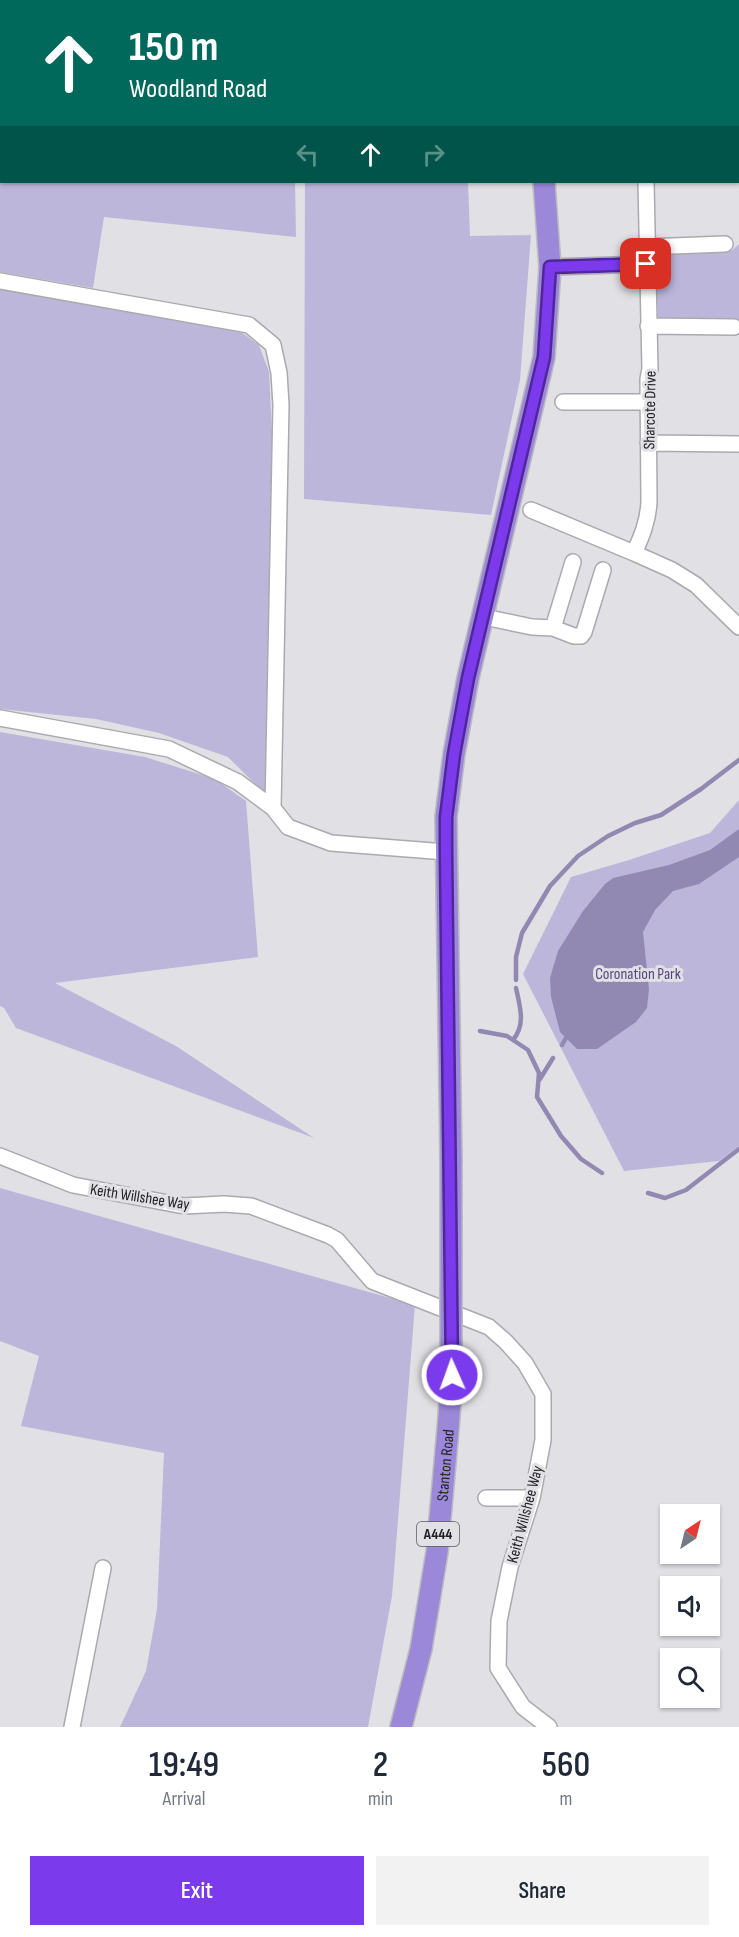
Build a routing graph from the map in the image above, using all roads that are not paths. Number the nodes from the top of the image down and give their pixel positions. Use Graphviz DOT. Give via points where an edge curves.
graph roads {
  1 [pos="544,183"];
  2 [pos="646,183"];
  3 [pos="725,244"];
  4 [pos="646,247"];
  5 [pos="646,264"];
  6 [pos="550,267"];
  7 [pos="0,281"];
  8 [pos="648,326"];
  9 [pos="734,327"];
  10 [pos="563,402"];
  11 [pos="648,402"];
  12 [pos="648,443"];
  13 [pos="739,444"];
  14 [pos="531,510"];
  15 [pos="634,553"];
  16 [pos="573,562"];
  17 [pos="603,570"];
  18 [pos="484,617"];
  19 [pos="739,627"];
  20 [pos="554,628"];
  21 [pos="0,718"];
  22 [pos="273,808"];
  23 [pos="446,852"];
  24 [pos="0,1156"];
  25 [pos="486,1498"];
  26 [pos="532,1498"];
  27 [pos="103,1568"];
  28 [pos="72,1727"];
  29 [pos="400,1727"];
  30 [pos="549,1727"];
  1 -- 6 [label="highway, A444"];
  2 -- 4 [label="street, Sharcote Drive"];
  3 -- 4 [label="street"];
  4 -- 5 [label="street, Sharcote Drive"];
  5 -- 6 [label="street"];
  5 -- 8 [label="street, Sharcote Drive"];
  6 -- 18 [label="highway, A444" via="544,357"];
  7 -- 22 [label="street" via="249,325 273,345 281,405"];
  8 -- 9 [label="street"];
  8 -- 11 [label="street, Sharcote Drive"];
  10 -- 11 [label="street"];
  11 -- 12 [label="street, Sharcote Drive"];
  12 -- 13 [label="street"];
  12 -- 15 [label="street, Sharcote Drive" via="648,518"];
  14 -- 15 [label="street"];
  15 -- 19 [label="street" via="696,585"];
  16 -- 20 [label="street"];
  17 -- 20 [label="street" via="581,636"];
  18 -- 20 [label="street"];
  18 -- 23 [label="highway, A444" via="454,754"];
  21 -- 22 [label="street" via="169,749 238,782"];
  22 -- 23 [label="street" via="288,827 332,843"];
  23 -- 29 [label="highway, Stanton Road / A444, bridge" via="452,1375 437,1552 421,1649"];
  24 -- 26 [label="street, Keith Willshee Way" via="73,1185 184,1206 251,1206 337,1240 372,1281 489,1327 525,1363 543,1394 543,1440"];
  25 -- 26 [label="street"];
  26 -- 30 [label="street, Keith Willshee Way" via="510,1567 499,1621 498,1668 523,1707"];
  27 -- 28 [label="street"];
}
